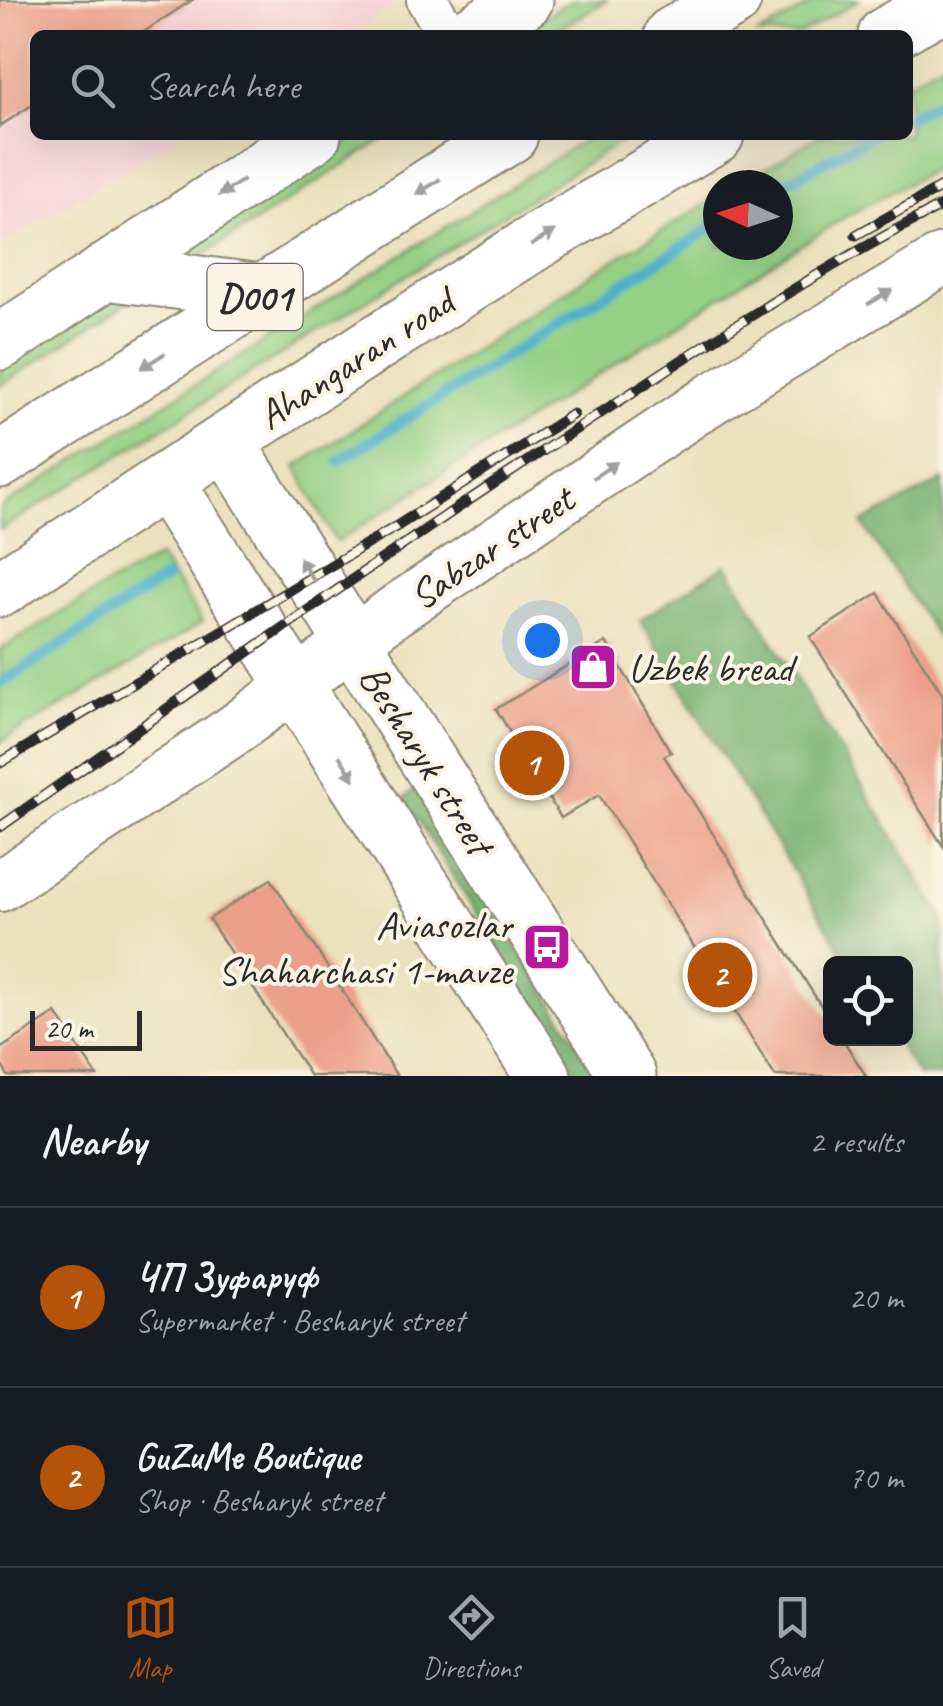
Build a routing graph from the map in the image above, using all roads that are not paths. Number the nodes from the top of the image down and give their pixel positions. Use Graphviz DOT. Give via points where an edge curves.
graph roads {
  1 [pos="426,0"];
  2 [pos="525,0"];
  3 [pos="733,0"];
  4 [pos="943,3"];
  5 [pos="446,30"];
  6 [pos="478,30"];
  7 [pos="681,30"];
  8 [pos="895,30"];
  9 [pos="305,140"];
  10 [pos="502,140"];
  11 [pos="708,140"];
  12 [pos="943,260"];
  13 [pos="105,272"];
  14 [pos="262,292"];
  15 [pos="0,342"];
  16 [pos="226,442"];
  17 [pos="0,460"];
  18 [pos="166,482"];
  19 [pos="0,588"];
  20 [pos="353,643"];
  21 [pos="295,685"];
  22 [pos="0,886"];
  23 [pos="542,1076"];
  24 [pos="628,1076"];
  1 -- 5 [label="street"];
  2 -- 6 [label="main road"];
  3 -- 7 [label="main road"];
  4 -- 8 [label="main road"];
  9 -- 13 [label="main road, one-way"];
  10 -- 14 [label="main road, D001, one-way"];
  16 -- 11 [label="main road, Ahangaran road / D001, one-way"];
  20 -- 12 [label="street, Sabzar street, one-way" via="714,398"];
  13 -- 14 [label="main road"];
  13 -- 15 [label="main road"];
  14 -- 17 [label="main road, D001, one-way"];
  16 -- 18 [label="main road, Ahangaran road / D001"];
  20 -- 16 [label="main road, Besharyk street, one-way"];
  18 -- 19 [label="main road, Ahangaran road / D001"];
  18 -- 21 [label="main road, Besharyk street"];
  20 -- 21 [label="street, Sabzar street"];
  20 -- 24 [label="main road, Besharyk street"];
  21 -- 22 [label="street, Sabzar street"];
  21 -- 23 [label="main road, Besharyk street, one-way"];
}
